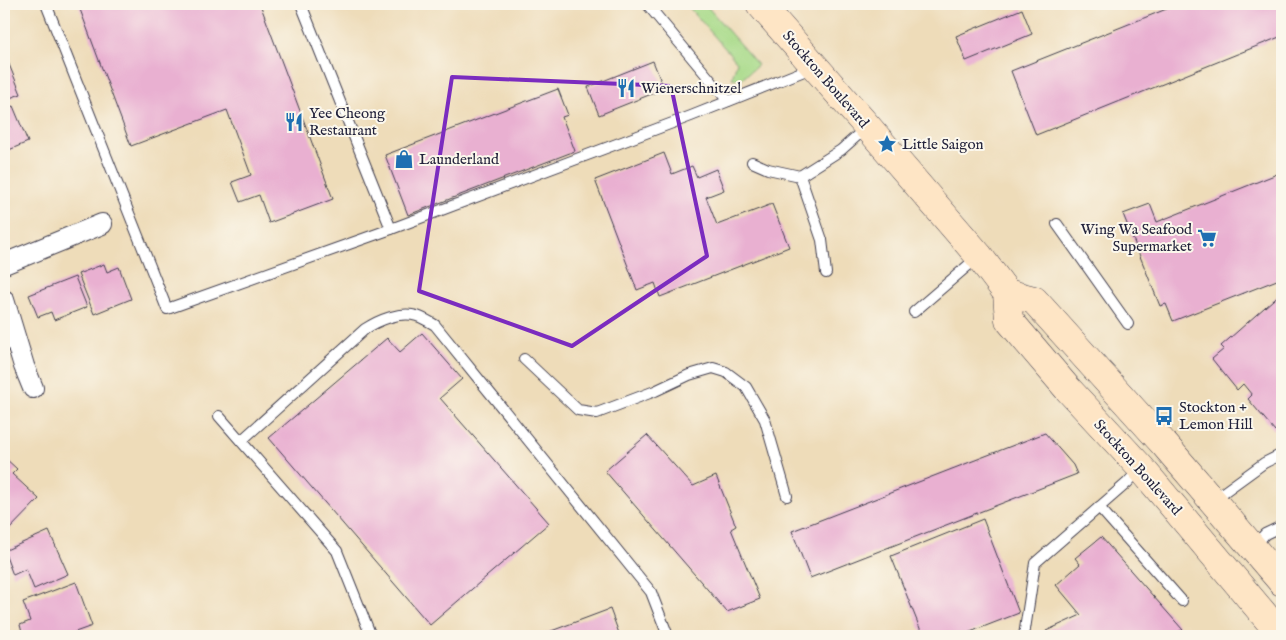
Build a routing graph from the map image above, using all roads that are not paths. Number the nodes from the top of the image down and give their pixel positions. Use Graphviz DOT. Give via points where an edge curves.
graph roads {
  1 [pos="46,4"];
  2 [pos="301,4"];
  3 [pos="647,4"];
  4 [pos="772,8"];
  5 [pos="815,66"];
  6 [pos="728,101"];
  7 [pos="867,126"];
  8 [pos="752,162"];
  9 [pos="800,176"];
  10 [pos="102,224"];
  11 [pos="1057,224"];
  12 [pos="392,229"];
  13 [pos="979,256"];
  14 [pos="4,264"];
  15 [pos="826,273"];
  16 [pos="1007,294"];
  17 [pos="4,300"];
  18 [pos="914,312"];
  19 [pos="1128,324"];
  20 [pos="524,359"];
  21 [pos="33,388"];
  22 [pos="219,416"];
  23 [pos="241,441"];
  24 [pos="1282,454"];
  25 [pos="1141,468"];
  26 [pos="787,496"];
  27 [pos="1212,500"];
  28 [pos="1099,507"];
  29 [pos="1282,526"];
  30 [pos="1253,548"];
  31 [pos="1282,582"];
  32 [pos="1182,601"];
  33 [pos="1274,632"];
  34 [pos="371,636"];
  35 [pos="668,636"];
  36 [pos="1024,636"];
  1 -- 12 [label="lane" via="167,310"];
  2 -- 12 [label="lane"];
  3 -- 6 [label="lane"];
  4 -- 5 [label="main road, Stockton Boulevard"];
  5 -- 6 [label="lane"];
  5 -- 7 [label="main road, Stockton Boulevard"];
  6 -- 12 [label="lane"];
  7 -- 9 [label="lane" via="840,150"];
  7 -- 13 [label="main road, Stockton Boulevard"];
  8 -- 9 [label="lane"];
  9 -- 15 [label="lane" via="822,240"];
  10 -- 14 [label="street"];
  11 -- 19 [label="lane"];
  13 -- 16 [label="main road, Stockton Boulevard"];
  13 -- 18 [label="lane"];
  16 -- 25 [label="main road, Stockton Boulevard" via="1009,320"];
  16 -- 27 [label="main road" via="1034,300"];
  17 -- 21 [label="street"];
  20 -- 26 [label="lane" via="578,410 586,413 598,413 705,370 713,368 726,372 746,387 765,420"];
  22 -- 23 [label="lane"];
  23 -- 34 [label="lane" via="336,551"];
  23 -- 35 [label="lane" via="365,329 382,319 416,315 435,324 651,592"];
  24 -- 27 [label="lane"];
  25 -- 28 [label="lane"];
  25 -- 33 [label="main road, Stockton Boulevard"];
  27 -- 30 [label="main road"];
  28 -- 32 [label="lane"];
  28 -- 36 [label="lane" via="1035,563"];
  29 -- 30 [label="lane" via="1265,534"];
  30 -- 31 [label="main road"];
}
